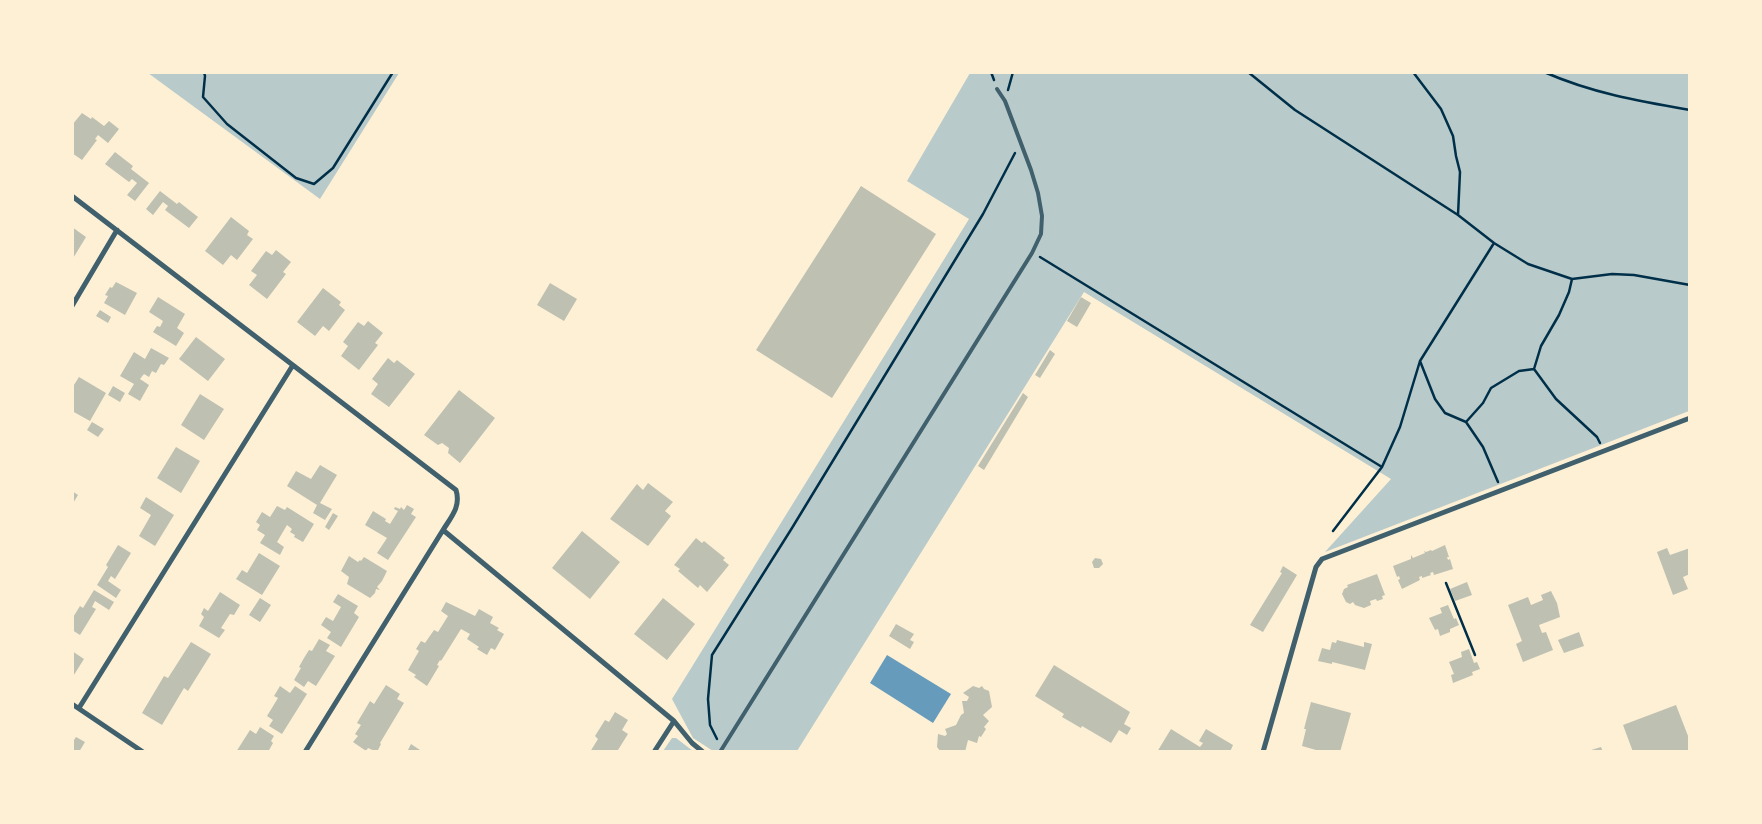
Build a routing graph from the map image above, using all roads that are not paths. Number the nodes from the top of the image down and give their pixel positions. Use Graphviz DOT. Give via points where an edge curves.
graph roads {
  1 [pos="997,88"];
  2 [pos="72,196"];
  3 [pos="117,230"];
  4 [pos="72,306"];
  5 [pos="293,365"];
  6 [pos="1690,418"];
  7 [pos="443,530"];
  8 [pos="72,704"];
  9 [pos="79,708"];
  10 [pos="674,721"];
  11 [pos="721,750"];
  12 [pos="143,752"];
  13 [pos="305,752"];
  14 [pos="654,752"];
  15 [pos="703,752"];
  16 [pos="1262,752"];
  1 -- 11 [label="lane" via="1005,101 1038,193 1041,234"];
  2 -- 3 [label="street"];
  3 -- 4 [label="street"];
  3 -- 5 [label="street"];
  5 -- 7 [label="street" via="456,490 458,507"];
  5 -- 9 [label="street"];
  6 -- 16 [label="street" via="1322,559 1316,567"];
  7 -- 10 [label="street"];
  7 -- 13 [label="street"];
  8 -- 9 [label="street"];
  9 -- 12 [label="street"];
  10 -- 14 [label="street"];
  10 -- 15 [label="street"];
}
